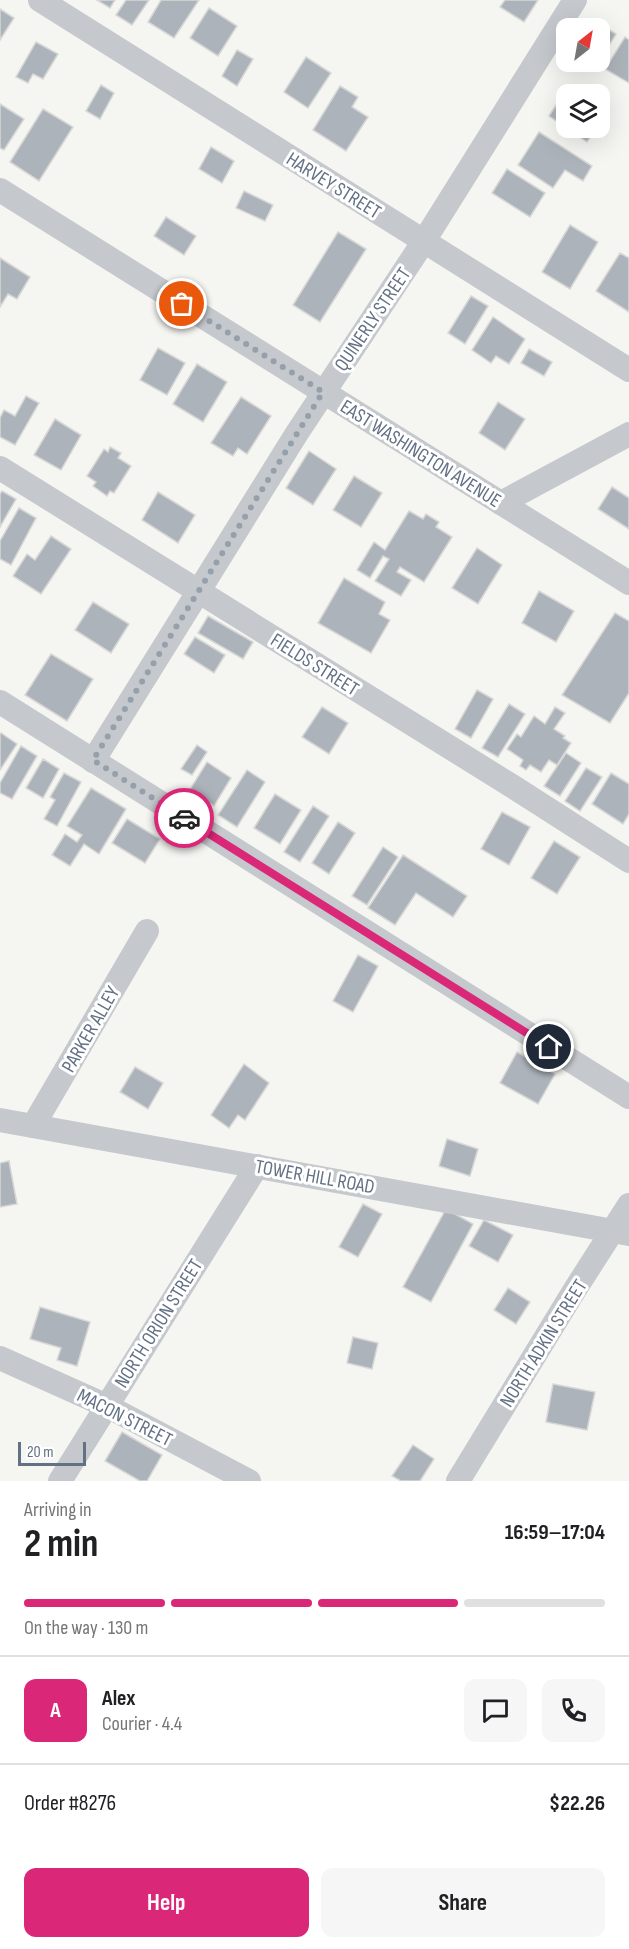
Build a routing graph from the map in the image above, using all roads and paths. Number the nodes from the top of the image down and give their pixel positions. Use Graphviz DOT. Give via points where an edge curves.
graph roads {
  1 [pos="40,0"];
  2 [pos="575,0"];
  3 [pos="0,190"];
  4 [pos="423,241"];
  5 [pos="629,370"];
  6 [pos="323,392"];
  7 [pos="629,434"];
  8 [pos="0,468"];
  9 [pos="501,503"];
  10 [pos="629,583"];
  11 [pos="199,592"];
  12 [pos="0,702"];
  13 [pos="93,760"];
  14 [pos="629,861"];
  15 [pos="147,931"];
  16 [pos="629,1097"];
  17 [pos="0,1120"];
  18 [pos="33,1126"];
  19 [pos="257,1166"];
  20 [pos="629,1205"];
  21 [pos="621,1232"];
  22 [pos="0,1358"];
  23 [pos="107,1406"];
  24 [pos="60,1481"];
  25 [pos="249,1481"];
  26 [pos="458,1481"];
  1 -- 4 [label="street, HARVEY STREET"];
  2 -- 4 [label="street, QUINERLY STREET"];
  3 -- 6 [label="street, EAST WASHINGTON AVENUE"];
  4 -- 5 [label="street, HARVEY STREET"];
  4 -- 6 [label="street, QUINERLY STREET"];
  6 -- 9 [label="street, EAST WASHINGTON AVENUE"];
  6 -- 11 [label="street, QUINERLY STREET"];
  7 -- 9 [label="street"];
  8 -- 11 [label="street, FIELDS STREET"];
  9 -- 10 [label="street, EAST WASHINGTON AVENUE"];
  11 -- 13 [label="street, QUINERLY STREET"];
  11 -- 14 [label="street, FIELDS STREET"];
  12 -- 13 [label="street"];
  13 -- 16 [label="street"];
  15 -- 18 [label="street, PARKER ALLEY"];
  17 -- 18 [label="street, TOWER HILL ROAD"];
  18 -- 19 [label="street, TOWER HILL ROAD"];
  19 -- 21 [label="street, TOWER HILL ROAD"];
  19 -- 23 [label="street, NORTH ORION STREET"];
  20 -- 21 [label="street, NORTH ADKIN STREET"];
  21 -- 26 [label="street, NORTH ADKIN STREET"];
  22 -- 23 [label="street, MACON STREET"];
  23 -- 24 [label="street, NORTH ORION STREET"];
  23 -- 25 [label="street, MACON STREET"];
}
